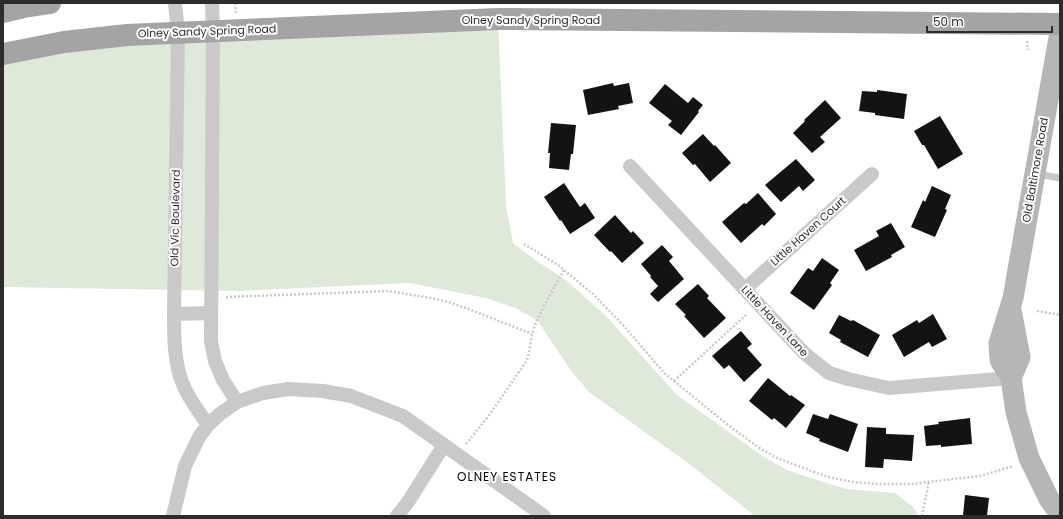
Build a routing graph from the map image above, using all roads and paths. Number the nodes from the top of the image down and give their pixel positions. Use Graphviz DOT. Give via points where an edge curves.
graph roads {
  1 [pos="50,3"];
  2 [pos="175,3"];
  3 [pos="212,3"];
  4 [pos="3,12"];
  5 [pos="1060,24"];
  6 [pos="213,32"];
  7 [pos="1060,32"];
  8 [pos="178,33"];
  9 [pos="3,54"];
  10 [pos="630,166"];
  11 [pos="872,174"];
  12 [pos="1035,174"];
  13 [pos="1060,178"];
  14 [pos="524,244"];
  15 [pos="564,270"];
  16 [pos="745,288"];
  17 [pos="211,298"];
  18 [pos="758,304"];
  19 [pos="1037,310"];
  20 [pos="211,313"];
  21 [pos="174,314"];
  22 [pos="1060,315"];
  23 [pos="532,334"];
  24 [pos="1011,378"];
  25 [pos="674,381"];
  26 [pos="237,402"];
  27 [pos="208,425"];
  28 [pos="444,445"];
  29 [pos="458,455"];
  30 [pos="1031,462"];
  31 [pos="929,481"];
  32 [pos="1060,514"];
  33 [pos="173,516"];
  34 [pos="398,516"];
  35 [pos="544,516"];
  36 [pos="922,516"];
  37 [pos="1055,516"];
  1 -- 4 [label="main road"];
  2 -- 8 [label="street, Old Vic Boulevard"];
  3 -- 6 [label="street"];
  5 -- 6 [label="main road, Olney Sandy Spring Road" via="498,19"];
  6 -- 8 [label="main road, Olney Sandy Spring Road"];
  6 -- 17 [label="street"];
  7 -- 12 [label="street, Old Baltimore Road"];
  8 -- 9 [label="main road, Olney Sandy Spring Road" via="127,35 64,42"];
  8 -- 21 [label="street, Old Vic Boulevard"];
  10 -- 16 [label="street, Little Haven Lane"];
  11 -- 16 [label="street, Little Haven Court"];
  12 -- 13 [label="lane"];
  12 -- 24 [label="street, Old Baltimore Road" via="1011,307 999,343 1000,360"];
  14 -- 15 [label="path"];
  15 -- 23 [label="path"];
  15 -- 25 [label="path" via="593,294"];
  16 -- 18 [label="street, Little Haven Lane"];
  17 -- 20 [label="street"];
  17 -- 23 [label="path" via="388,290 448,302"];
  18 -- 24 [label="street, Little Haven Lane" via="804,353 829,373 848,379 889,388"];
  18 -- 25 [label="path"];
  19 -- 22 [label="path"];
  20 -- 21 [label="street"];
  20 -- 26 [label="street" via="211,341 216,361 223,380"];
  21 -- 27 [label="street, Old Vic Boulevard" via="175,353 180,378"];
  23 -- 29 [label="path" via="526,362"];
  24 -- 30 [label="street, Old Baltimore Road" via="1016,412"];
  25 -- 31 [label="path" via="725,422 777,458 828,477 853,482 911,484"];
  26 -- 27 [label="street"];
  26 -- 28 [label="street" via="263,393 288,389 323,390 351,396 403,416"];
  27 -- 33 [label="street" via="198,438 185,466"];
  28 -- 29 [label="street"];
  28 -- 34 [label="street"];
  29 -- 35 [label="street"];
  30 -- 31 [label="path" via="980,476"];
  30 -- 32 [label="street, Old Baltimore Road" via="1049,499"];
  31 -- 36 [label="path"];
  32 -- 37 [label="lane"];
}
